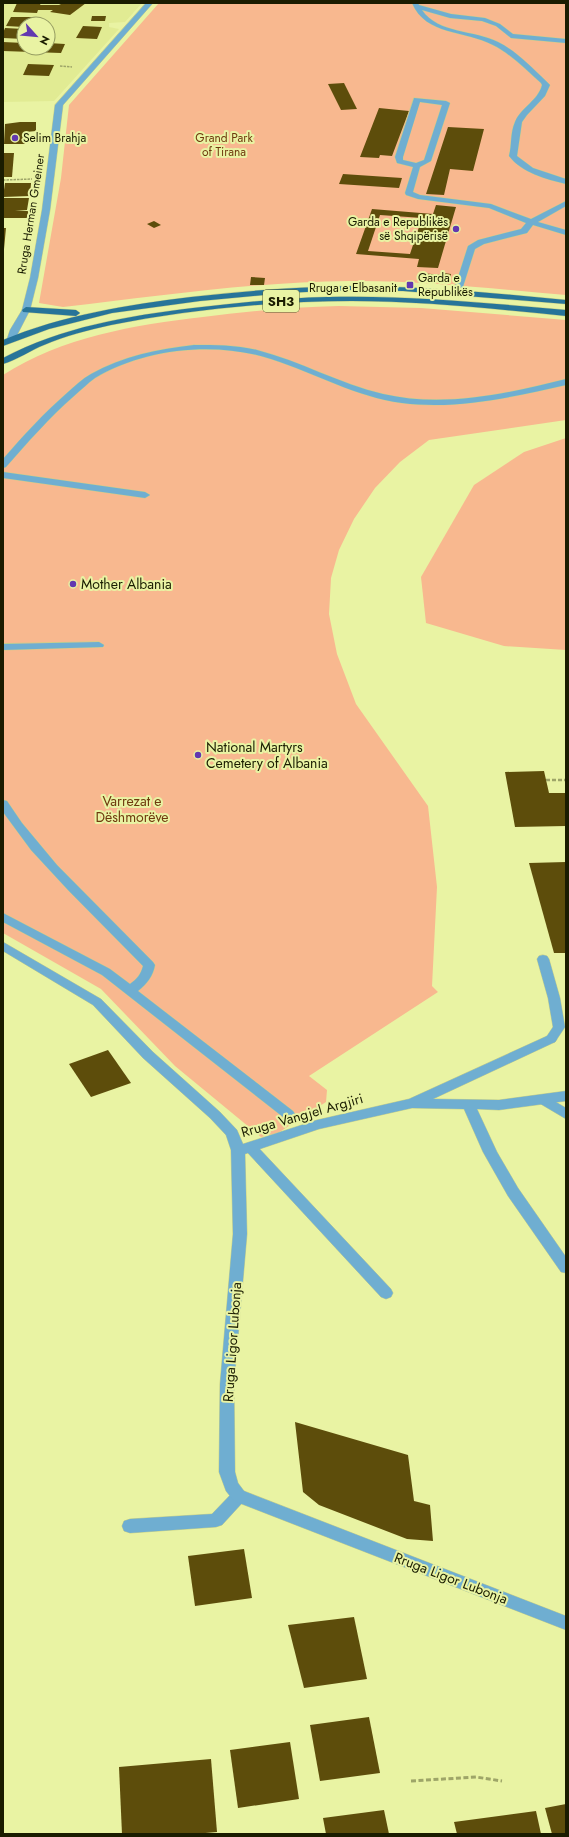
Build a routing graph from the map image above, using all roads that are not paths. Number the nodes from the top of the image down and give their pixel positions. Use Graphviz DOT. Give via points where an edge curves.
graph roads {
  1 [pos="150,3"];
  2 [pos="415,4"];
  3 [pos="453,16"];
  4 [pos="437,25"];
  5 [pos="566,41"];
  6 [pos="417,166"];
  7 [pos="566,182"];
  8 [pos="566,203"];
  9 [pos="531,222"];
  10 [pos="566,233"];
  11 [pos="457,293"];
  12 [pos="566,302"];
  13 [pos="26,310"];
  14 [pos="566,312"];
  15 [pos="97,313"];
  16 [pos="11,339"];
  17 [pos="3,343"];
  18 [pos="3,360"];
  19 [pos="566,382"];
  20 [pos="3,465"];
  21 [pos="3,475"];
  22 [pos="146,495"];
  23 [pos="99,645"];
  24 [pos="3,647"];
  25 [pos="3,803"];
  26 [pos="3,917"];
  27 [pos="3,946"];
  28 [pos="542,959"];
  29 [pos="130,991"];
  30 [pos="566,1096"];
  31 [pos="544,1100"];
  32 [pos="412,1103"];
  33 [pos="469,1105"];
  34 [pos="288,1114"];
  35 [pos="566,1114"];
  36 [pos="244,1149"];
  37 [pos="566,1268"];
  38 [pos="386,1293"];
  39 [pos="239,1496"];
  40 [pos="130,1526"];
  41 [pos="566,1623"];
  1 -- 13 [label="street, Rruga Herman Gmeiner" via="59,105 46,210"];
  2 -- 3 [label="street"];
  2 -- 4 [label="street" via="418,10"];
  3 -- 4 [label="street"];
  3 -- 5 [label="street" via="475,17 492,22 515,37"];
  4 -- 7 [label="street" via="451,32 494,43 544,82 544,93 522,115 516,126 513,156 516,161 527,167"];
  6 -- 6 [label="street" via="427,161 446,103 417,100 399,158 400,161"];
  6 -- 9 [label="street" via="409,193 412,195 491,206"];
  8 -- 9 [label="street"];
  9 -- 10 [label="street"];
  9 -- 11 [label="street" via="524,231 481,242 470,248"];
  11 -- 12 [label="main road, Rruga e Elbasanit / SH3"];
  11 -- 15 [label="main road, Rruga e Elbasanit / SH3" via="377,288 288,290 226,295"];
  13 -- 15 [label="main road"];
  13 -- 16 [label="street, Rruga Herman Gmeiner"];
  14 -- 18 [label="main road, Rruga e Elbasanit / SH3" via="375,299 236,305 103,324 32,346"];
  15 -- 16 [label="main road, Rruga e Elbasanit / SH3" via="58,322"];
  16 -- 17 [label="main road, Rruga e Elbasanit / SH3"];
  19 -- 20 [label="street" via="493,398 457,402 408,401 370,394 254,352 201,348 162,351 125,361 92,376 56,407"];
  21 -- 22 [label="street"];
  23 -- 24 [label="street"];
  25 -- 29 [label="street" via="14,822 80,897 149,965 145,977"];
  26 -- 29 [label="street" via="106,972"];
  27 -- 36 [label="street, Rruga Ligor Lubonja" via="97,1002 148,1055 215,1115"];
  28 -- 32 [label="street" via="554,998 559,1027 551,1039"];
  29 -- 34 [label="street"];
  30 -- 31 [label="street, Rruga Vangjel Argjiri"];
  31 -- 33 [label="street, Rruga Vangjel Argjiri"];
  31 -- 35 [label="street"];
  32 -- 33 [label="street, Rruga Vangjel Argjiri"];
  32 -- 36 [label="street, Rruga Vangjel Argjiri" via="317,1124"];
  33 -- 37 [label="street" via="490,1152 513,1192"];
  36 -- 38 [label="street"];
  36 -- 39 [label="street, Rruga Ligor Lubonja" via="228,1384 227,1472 231,1486"];
  39 -- 40 [label="street" via="216,1520"];
  39 -- 41 [label="street, Rruga Ligor Lubonja"];
}
